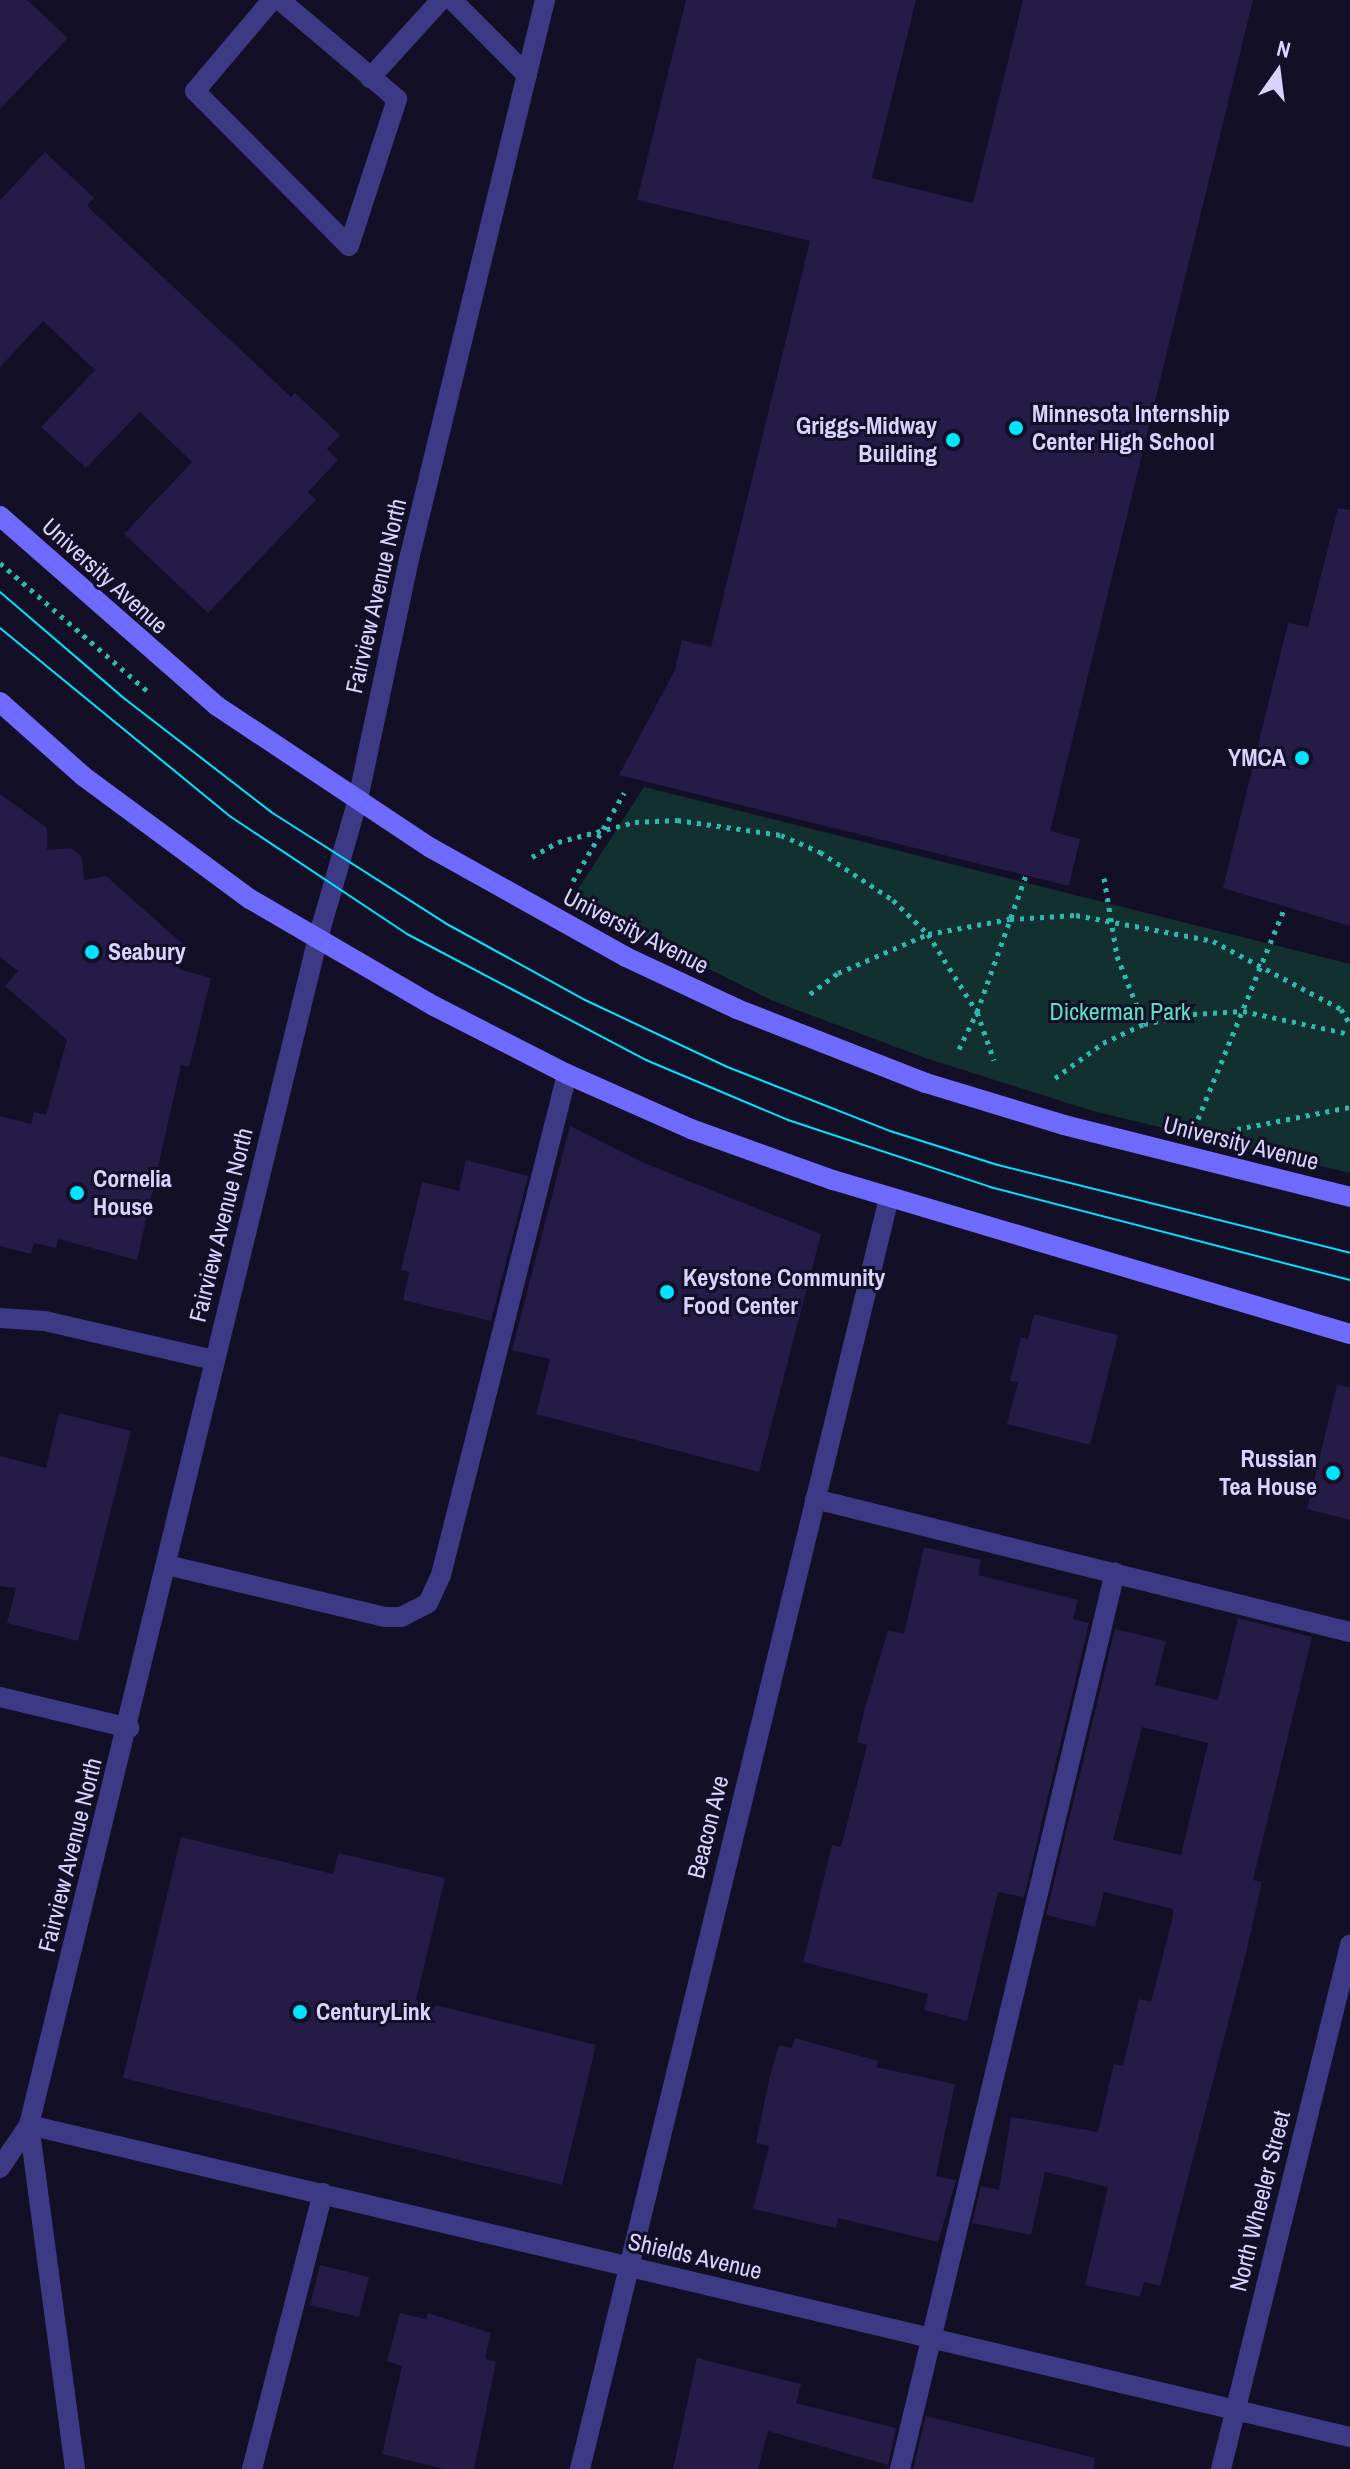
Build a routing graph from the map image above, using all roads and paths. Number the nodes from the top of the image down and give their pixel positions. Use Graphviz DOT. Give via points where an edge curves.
graph roads {
  1 [pos="272,0"];
  2 [pos="280,0"];
  3 [pos="441,0"];
  4 [pos="452,0"];
  5 [pos="545,0"];
  6 [pos="527,75"];
  7 [pos="370,78"];
  8 [pos="0,516"];
  9 [pos="0,702"];
  10 [pos="624,793"];
  11 [pos="358,799"];
  12 [pos="601,832"];
  13 [pos="532,857"];
  14 [pos="1026,875"];
  15 [pos="1104,878"];
  16 [pos="573,881"];
  17 [pos="1284,909"];
  18 [pos="1010,919"];
  19 [pos="1111,919"];
  20 [pos="928,934"];
  21 [pos="318,938"];
  22 [pos="1262,963"];
  23 [pos="810,994"];
  24 [pos="1243,1011"];
  25 [pos="977,1012"];
  26 [pos="1144,1024"];
  27 [pos="1350,1024"];
  28 [pos="1350,1034"];
  29 [pos="959,1049"];
  30 [pos="994,1060"];
  31 [pos="567,1074"];
  32 [pos="1055,1078"];
  33 [pos="1350,1107"];
  34 [pos="1198,1119"];
  35 [pos="1237,1129"];
  36 [pos="1350,1197"];
  37 [pos="889,1198"];
  38 [pos="0,1318"];
  39 [pos="1350,1334"];
  40 [pos="214,1360"];
  41 [pos="815,1499"];
  42 [pos="167,1565"];
  43 [pos="1115,1572"];
  44 [pos="1350,1632"];
  45 [pos="0,1697"];
  46 [pos="129,1728"];
  47 [pos="1350,1945"];
  48 [pos="29,2125"];
  49 [pos="0,2168"];
  50 [pos="323,2193"];
  51 [pos="628,2267"];
  52 [pos="932,2339"];
  53 [pos="1235,2409"];
  54 [pos="1350,2437"];
  55 [pos="75,2469"];
  56 [pos="252,2469"];
  57 [pos="580,2469"];
  58 [pos="900,2469"];
  59 [pos="1221,2469"];
  1 -- 7 [label="street" via="195,91 349,246 397,99"];
  2 -- 7 [label="street"];
  3 -- 7 [label="street"];
  4 -- 6 [label="street"];
  5 -- 6 [label="street, Fairview Avenue North"];
  6 -- 11 [label="street, Fairview Avenue North" via="410,555"];
  8 -- 11 [label="main road, University Avenue" via="180,677"];
  9 -- 21 [label="main road" via="135,817 250,899"];
  10 -- 12 [label="path"];
  11 -- 21 [label="street, Fairview Avenue North"];
  11 -- 36 [label="main road, University Avenue" via="537,910 677,982 829,1047 1064,1125"];
  12 -- 13 [label="path" via="558,842"];
  12 -- 16 [label="path"];
  12 -- 20 [label="path" via="677,820 781,835 861,876"];
  14 -- 18 [label="path"];
  15 -- 19 [label="path"];
  17 -- 22 [label="path"];
  18 -- 19 [label="path"];
  18 -- 20 [label="path"];
  18 -- 25 [label="path"];
  19 -- 22 [label="path" via="1213,941"];
  19 -- 26 [label="path" via="1117,956"];
  20 -- 23 [label="path" via="852,966"];
  20 -- 25 [label="path"];
  21 -- 31 [label="main road" via="434,1006"];
  21 -- 40 [label="street, Fairview Avenue North"];
  22 -- 24 [label="path"];
  22 -- 27 [label="path" via="1341,1009"];
  24 -- 26 [label="path"];
  24 -- 28 [label="path"];
  24 -- 34 [label="path"];
  25 -- 29 [label="path"];
  25 -- 30 [label="path"];
  26 -- 32 [label="path" via="1103,1043"];
  31 -- 37 [label="main road" via="691,1129"];
  31 -- 42 [label="street" via="441,1575 428,1603 401,1617 385,1617"];
  33 -- 35 [label="path"];
  37 -- 39 [label="main road"];
  37 -- 41 [label="street, Beacon Ave"];
  38 -- 40 [label="street" via="45,1321"];
  40 -- 42 [label="street, Fairview Avenue North"];
  41 -- 43 [label="street"];
  41 -- 51 [label="street, Beacon Ave"];
  42 -- 46 [label="street, Fairview Avenue North"];
  43 -- 44 [label="street"];
  43 -- 52 [label="street"];
  45 -- 46 [label="street"];
  46 -- 48 [label="street, Fairview Avenue North"];
  47 -- 53 [label="street, North Wheeler Street"];
  48 -- 49 [label="street"];
  48 -- 50 [label="street, Shields Avenue"];
  48 -- 55 [label="street, Fairview Avenue North"];
  50 -- 51 [label="street, Shields Avenue"];
  50 -- 56 [label="street"];
  51 -- 52 [label="street, Shields Avenue"];
  51 -- 57 [label="street, Beacon Ave"];
  52 -- 53 [label="street, Shields Avenue"];
  52 -- 58 [label="street"];
  53 -- 54 [label="street, Shields Avenue"];
  53 -- 59 [label="street, North Wheeler Street"];
}
